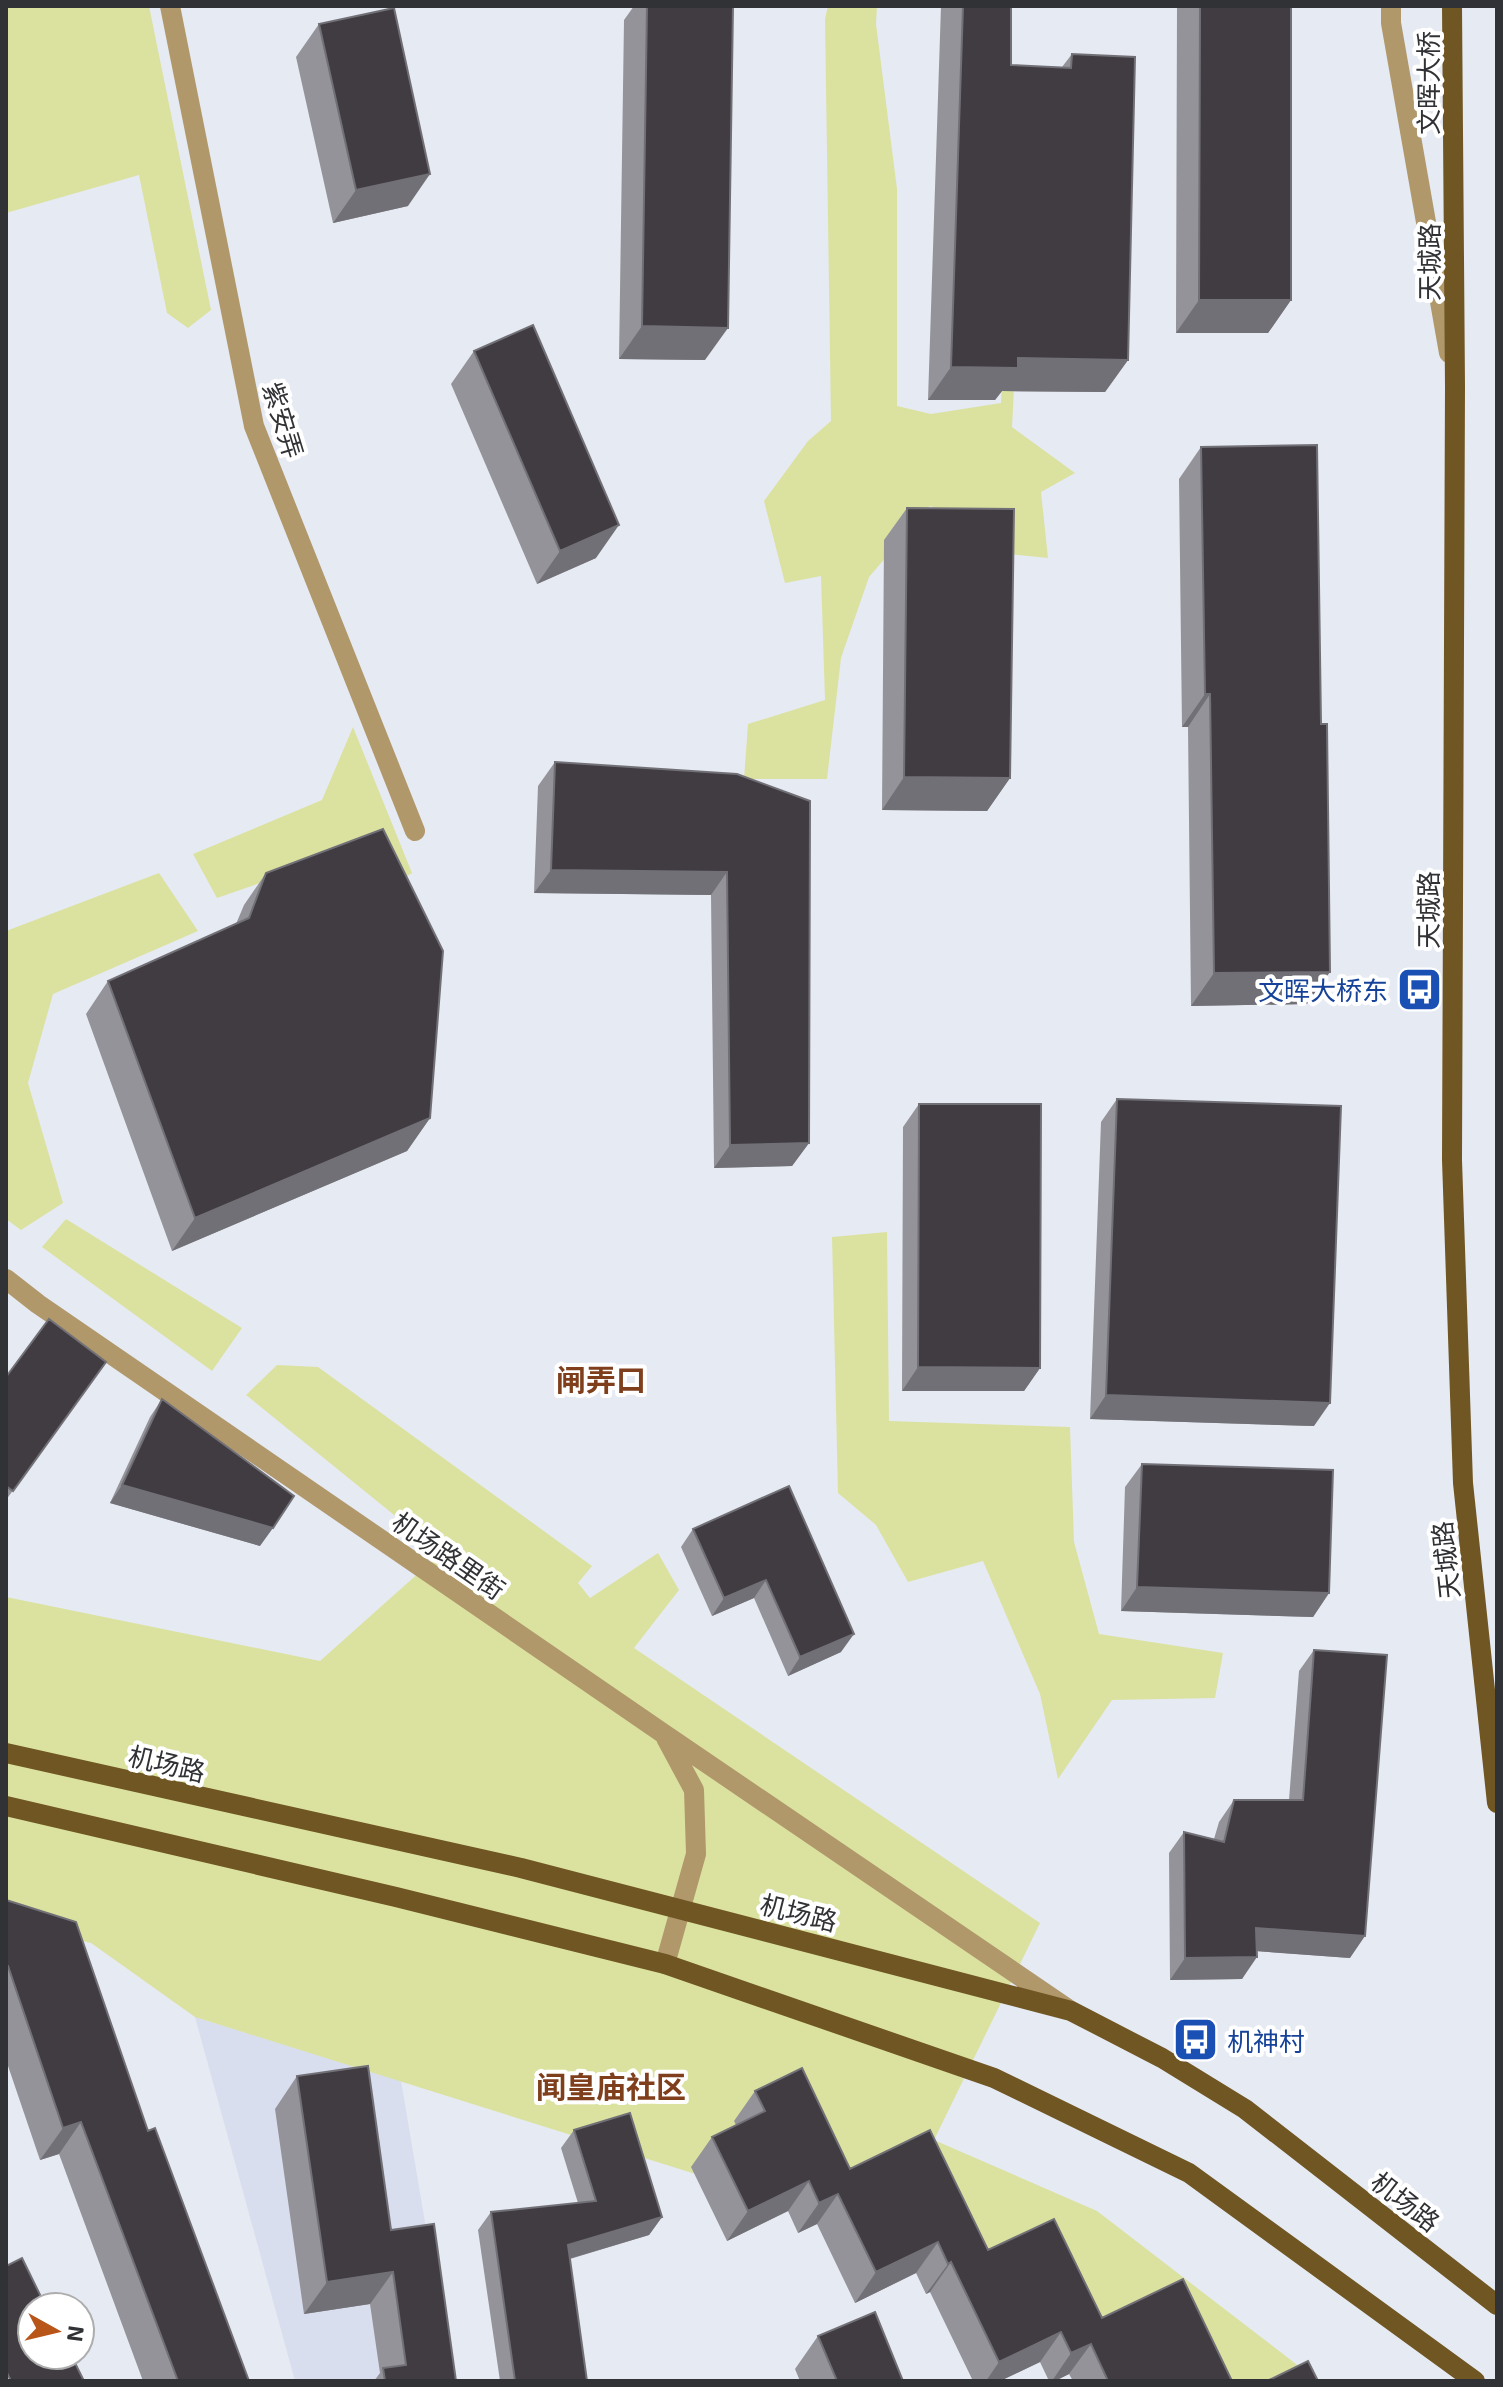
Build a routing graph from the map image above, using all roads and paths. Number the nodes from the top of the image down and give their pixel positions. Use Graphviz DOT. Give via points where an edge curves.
graph roads {
  1 [pos="170,6"];
  2 [pos="1391,6"];
  3 [pos="1452,6"];
  4 [pos="1453,159"];
  5 [pos="1455,386"];
  6 [pos="415,831"];
  7 [pos="6,1279"];
  8 [pos="664,1734"];
  9 [pos="6,1753"];
  10 [pos="1497,1803"];
  11 [pos="6,1806"];
  12 [pos="681,1909"];
  13 [pos="665,1964"];
  14 [pos="1071,2011"];
  15 [pos="1497,2305"];
  16 [pos="1475,2381"];
  1 -- 6 [label="street, 紫安弄" via="254,426"];
  2 -- 5 [label="street"];
  3 -- 4 [label="main road, 文晖大桥"];
  4 -- 5 [label="main road, 天城路"];
  5 -- 10 [label="main road, 天城路" via="1452,1160 1463,1483"];
  7 -- 8 [label="street, 机场路里街"];
  8 -- 12 [label="street, 机场路里街" via="694,1790 696,1854"];
  8 -- 14 [label="street"];
  9 -- 12 [label="main road, 机场路"];
  11 -- 13 [label="main road"];
  12 -- 13 [label="street, 机场路里街"];
  12 -- 14 [label="main road, 机场路"];
  13 -- 16 [label="main road" via="994,2078 1189,2173"];
  14 -- 15 [label="main road, 机场路" via="1245,2109"];
}
